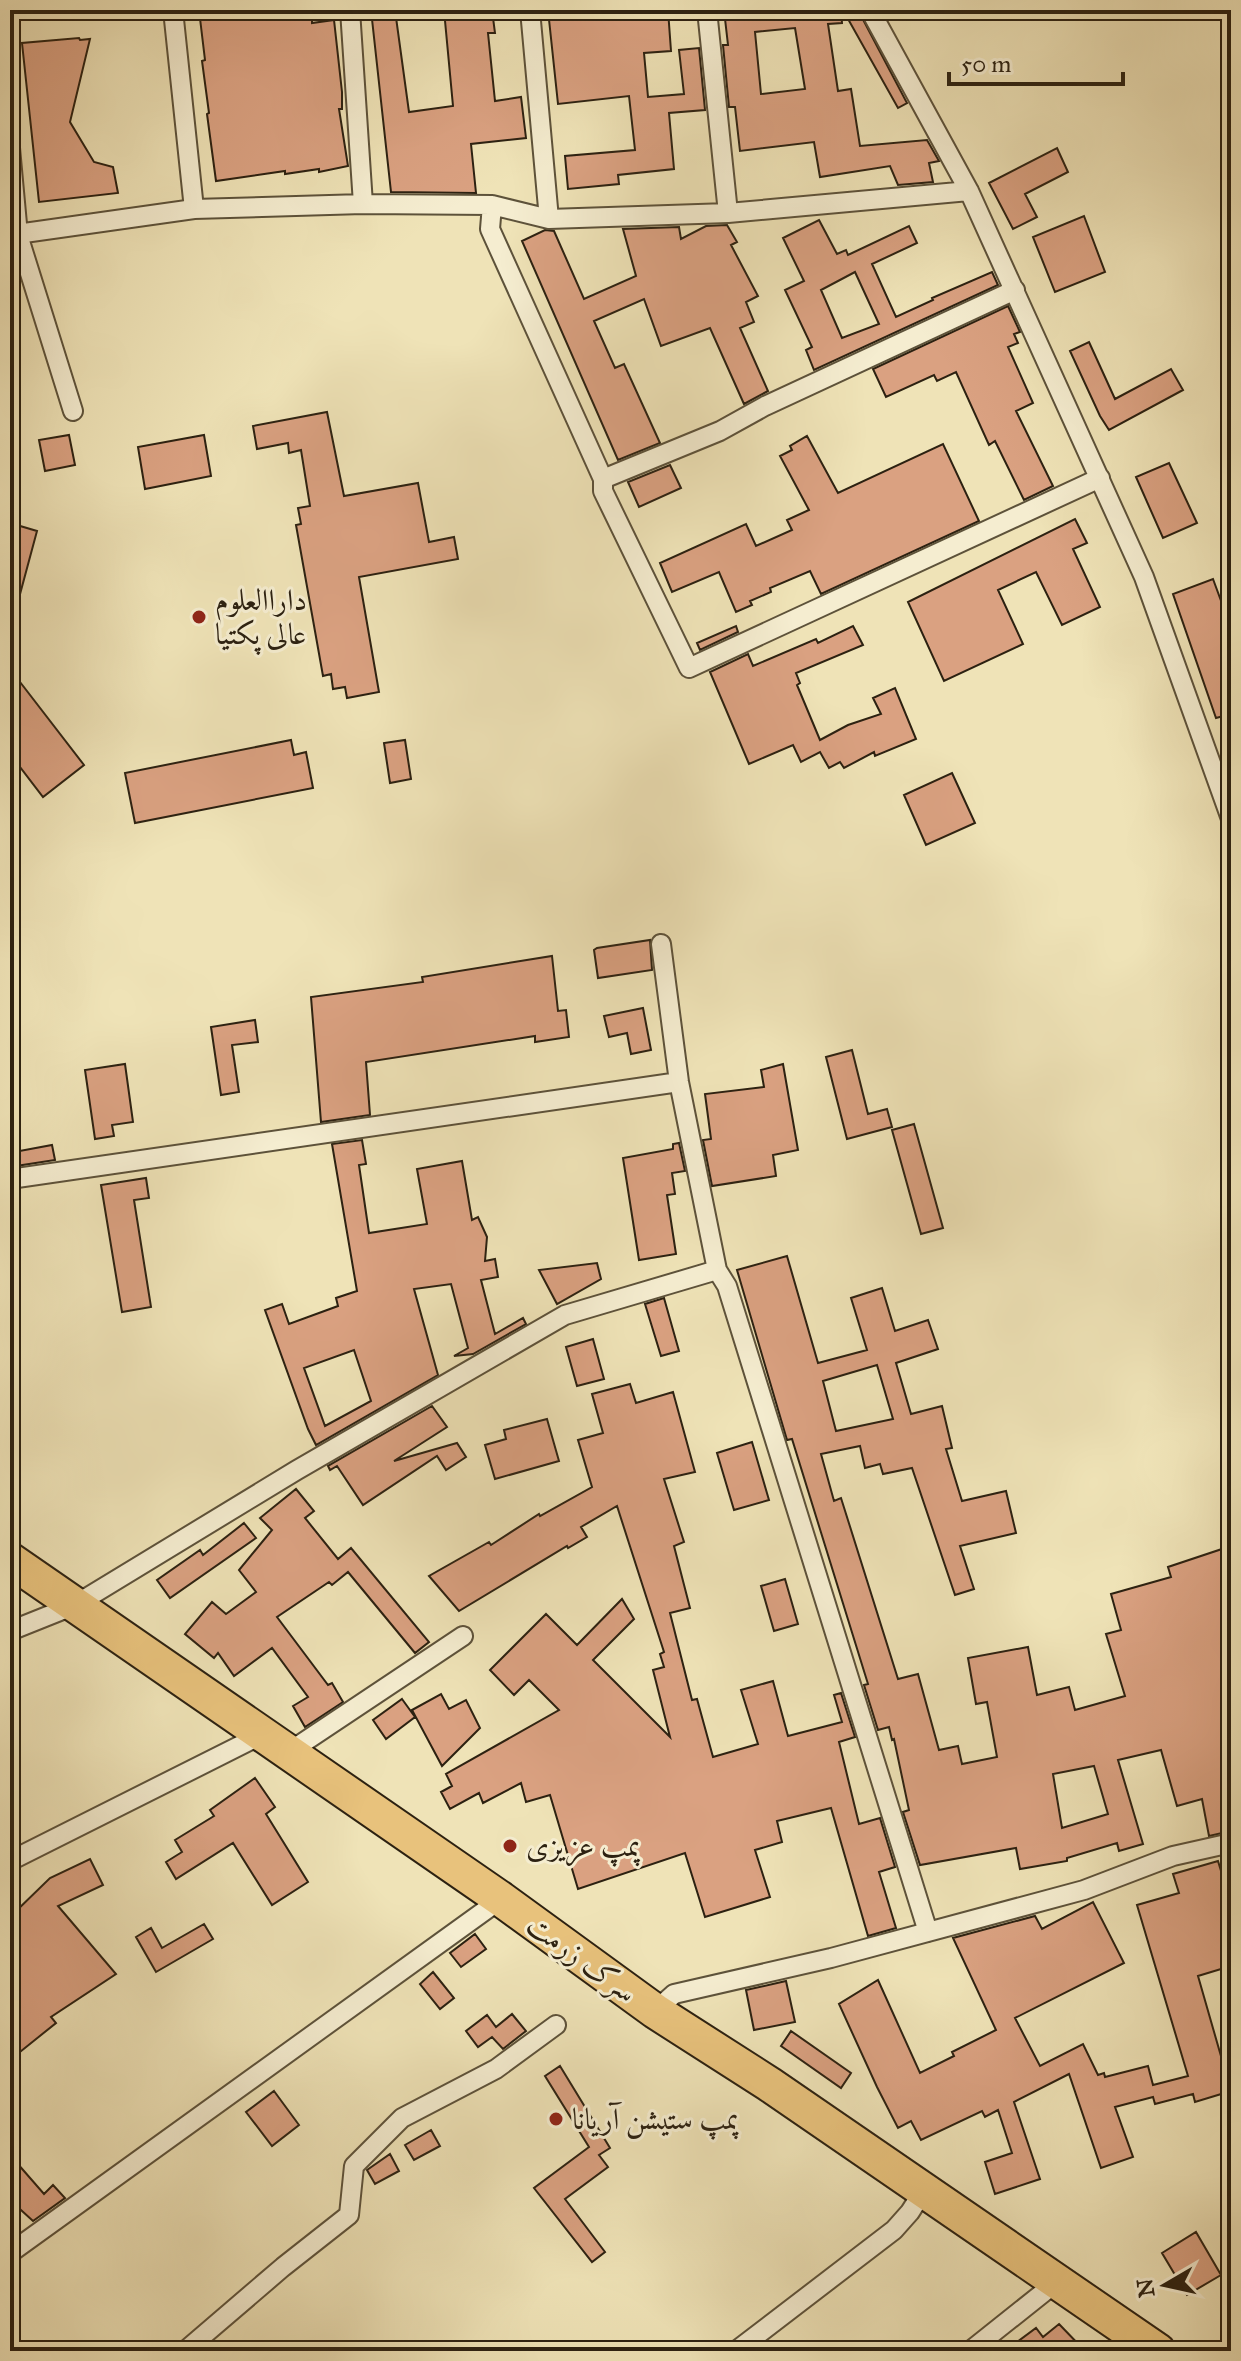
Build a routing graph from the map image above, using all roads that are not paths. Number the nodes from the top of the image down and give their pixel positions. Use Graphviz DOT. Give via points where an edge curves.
graph roads {
  1 [pos="173,10"];
  2 [pos="350,10"];
  3 [pos="530,10"];
  4 [pos="707,10"];
  5 [pos="870,10"];
  6 [pos="10,148"];
  7 [pos="969,191"];
  8 [pos="363,204"];
  9 [pos="492,205"];
  10 [pos="194,209"];
  11 [pos="728,213"];
  12 [pos="549,219"];
  13 [pos="14,235"];
  14 [pos="1015,290"];
  15 [pos="73,411"];
  16 [pos="1100,478"];
  17 [pos="603,479"];
  18 [pos="1231,819"];
  19 [pos="661,944"];
  20 [pos="679,1082"];
  21 [pos="10,1179"];
  22 [pos="717,1270"];
  23 [pos="10,1560"];
  24 [pos="75,1605"];
  25 [pos="10,1631"];
  26 [pos="463,1636"];
  27 [pos="276,1743"];
  28 [pos="1231,1843"];
  29 [pos="10,1861"];
  30 [pos="501,1899"];
  31 [pos="928,1932"];
  32 [pos="655,2011"];
  33 [pos="556,2025"];
  34 [pos="924,2190"];
  35 [pos="10,2253"];
  36 [pos="1058,2281"];
  37 [pos="185,2351"];
  38 [pos="736,2351"];
  39 [pos="970,2351"];
  40 [pos="1158,2351"];
  1 -- 10 [label="street"];
  2 -- 8 [label="street"];
  3 -- 12 [label="street"];
  4 -- 11 [label="street"];
  5 -- 7 [label="street"];
  6 -- 13 [label="street"];
  7 -- 11 [label="street"];
  7 -- 14 [label="street"];
  8 -- 9 [label="street"];
  8 -- 10 [label="street"];
  9 -- 12 [label="street"];
  9 -- 17 [label="street" via="490,229"];
  10 -- 13 [label="street"];
  11 -- 12 [label="street"];
  13 -- 15 [label="street"];
  14 -- 16 [label="street"];
  14 -- 17 [label="street" via="720,431"];
  16 -- 17 [label="street" via="689,668 603,491"];
  16 -- 18 [label="street" via="1144,577"];
  19 -- 20 [label="street"];
  20 -- 21 [label="street"];
  20 -- 22 [label="street"];
  22 -- 24 [label="street" via="565,1315"];
  22 -- 31 [label="street" via="727,1286"];
  23 -- 24 [label="highway, سرک زرمت"];
  24 -- 25 [label="street"];
  24 -- 27 [label="highway, سرک زرمت"];
  26 -- 27 [label="street"];
  27 -- 29 [label="street"];
  27 -- 30 [label="highway, سرک زرمت"];
  28 -- 31 [label="street"];
  30 -- 32 [label="highway, سرک زرمت"];
  30 -- 35 [label="street"];
  31 -- 32 [label="street" via="674,1994"];
  32 -- 34 [label="highway, سرک زرمت"];
  33 -- 37 [label="street" via="496,2069 402,2118 354,2166 349,2215"];
  34 -- 36 [label="highway, سرک زرمت"];
  34 -- 38 [label="street" via="894,2230"];
  36 -- 39 [label="street"];
  36 -- 40 [label="highway, سرک زرمت"];
}
